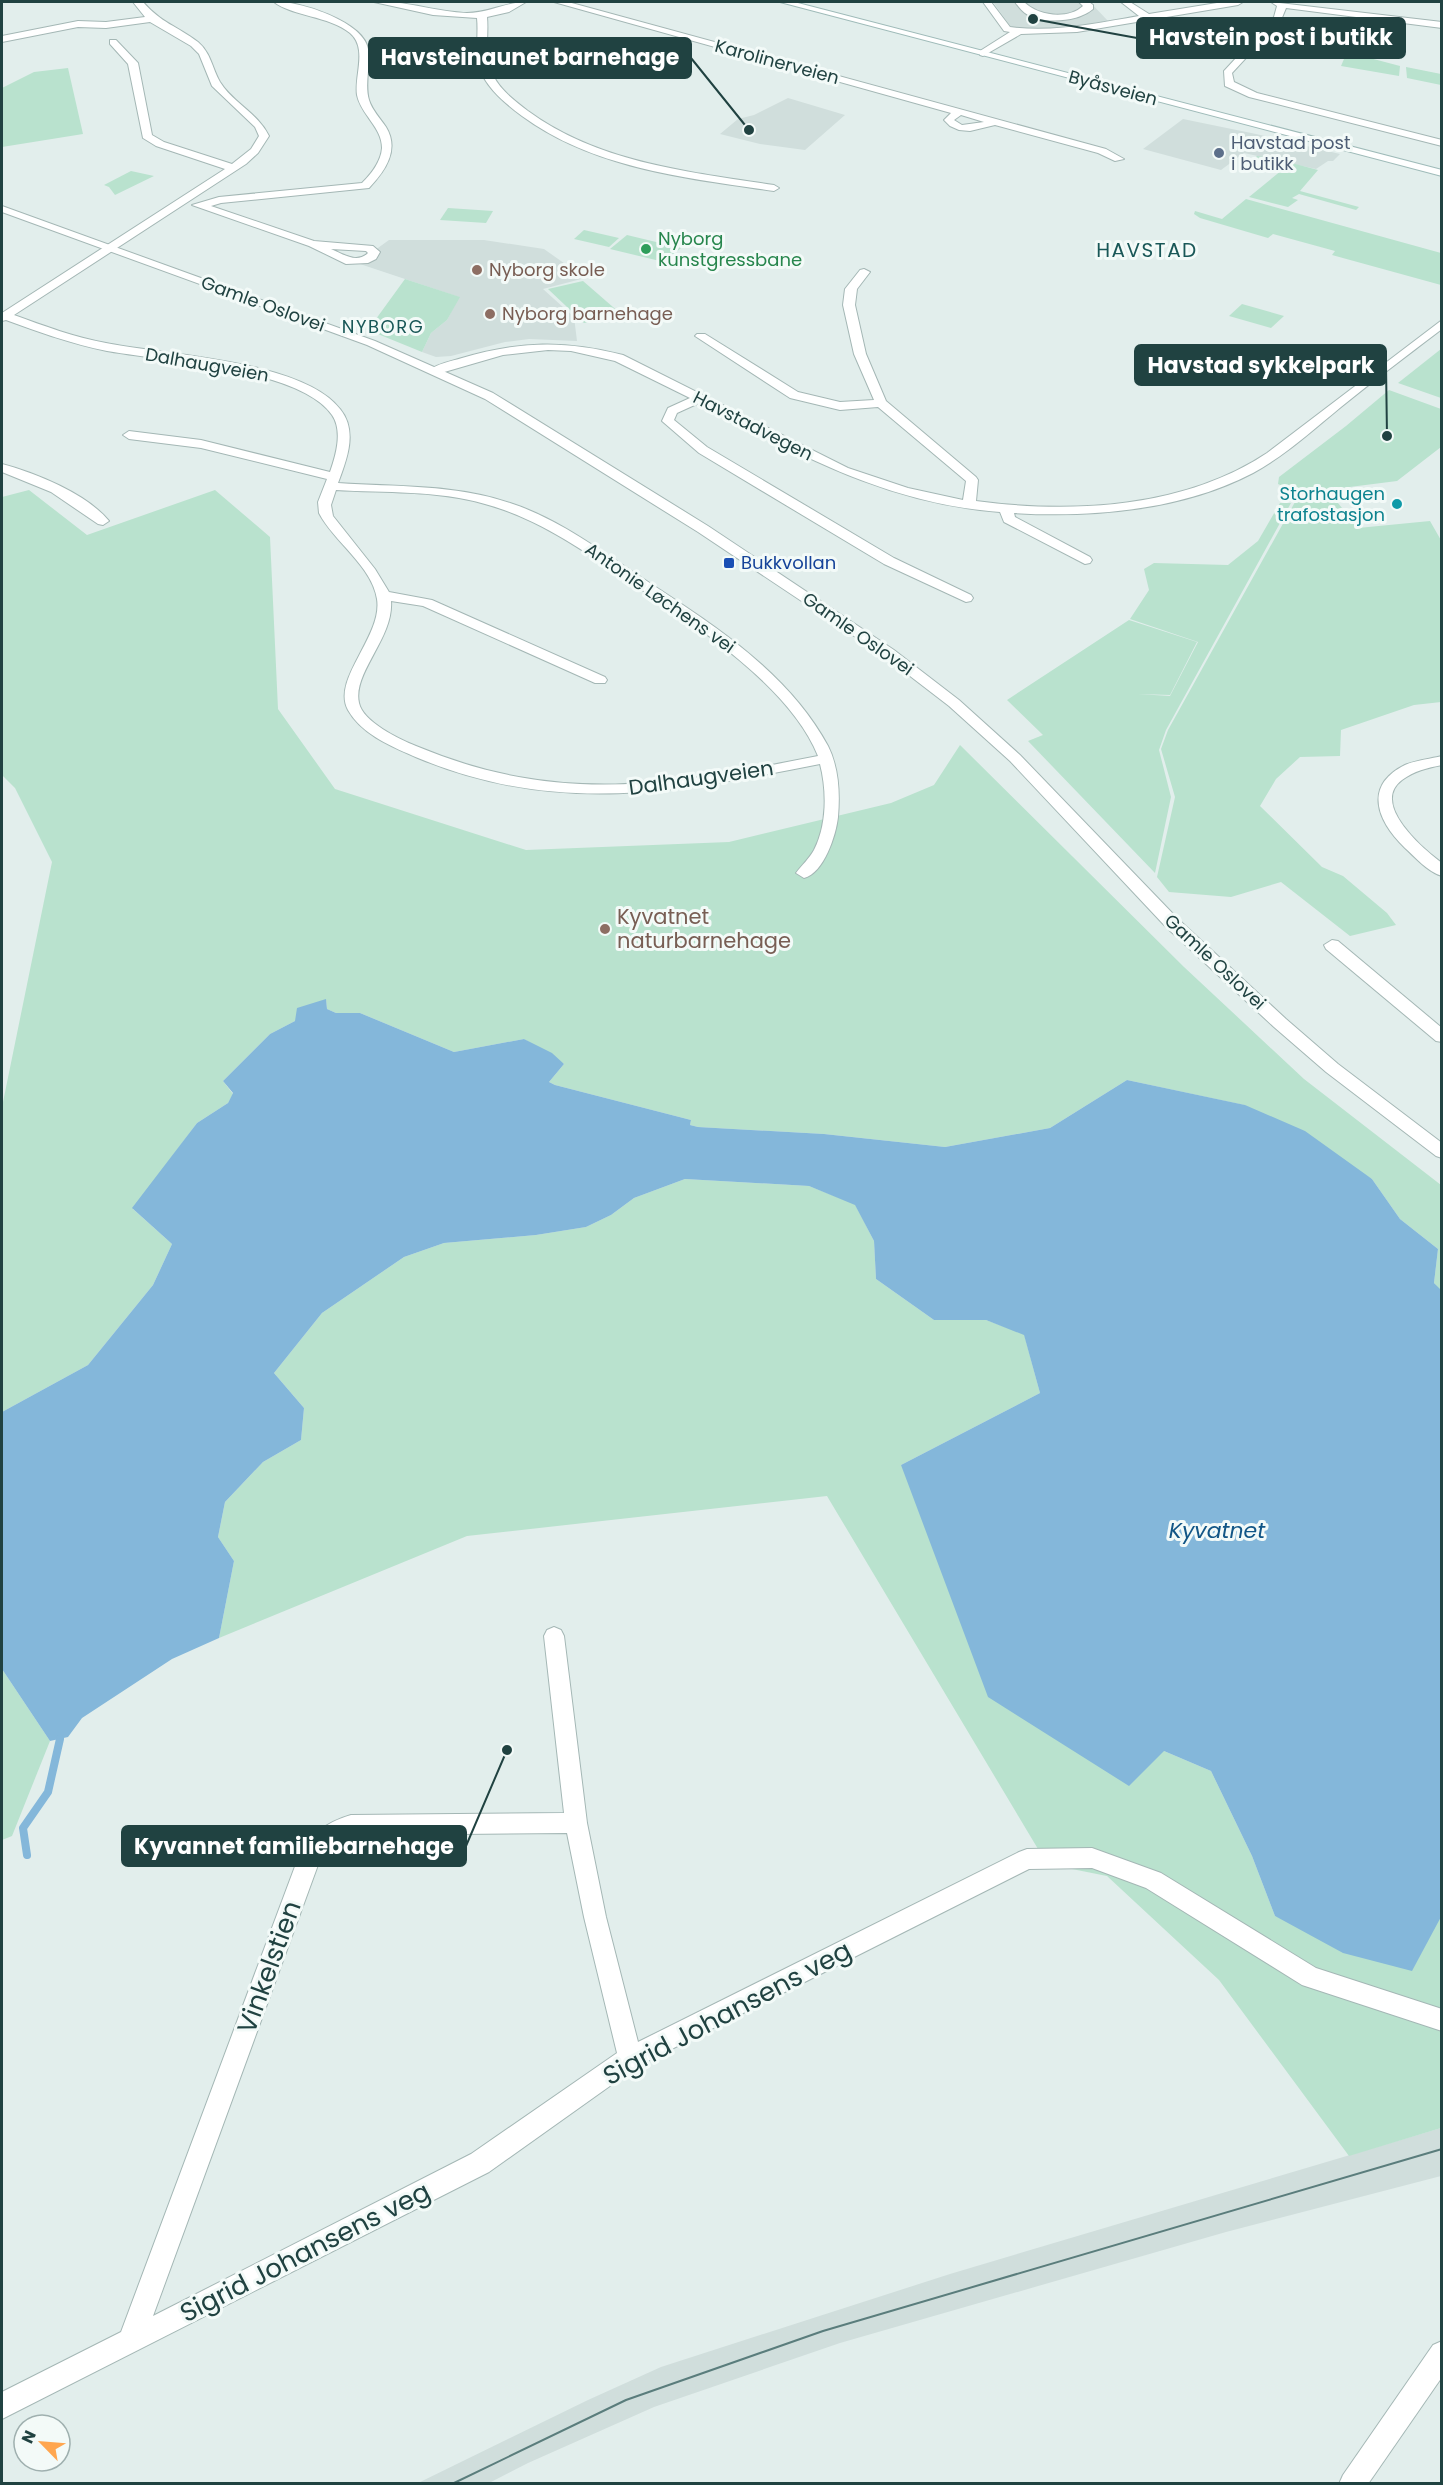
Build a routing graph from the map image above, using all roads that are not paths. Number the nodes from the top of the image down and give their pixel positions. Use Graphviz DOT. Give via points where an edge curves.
graph roads {
  1 [pos="138,2"];
  2 [pos="279,2"];
  3 [pos="379,2"];
  4 [pos="522,2"];
  5 [pos="559,2"];
  6 [pos="785,2"];
  7 [pos="812,2"];
  8 [pos="987,2"];
  9 [pos="1019,2"];
  10 [pos="1083,2"];
  11 [pos="1125,2"];
  12 [pos="1226,2"];
  13 [pos="1238,2"];
  14 [pos="1278,3"];
  15 [pos="482,16"];
  16 [pos="1148,17"];
  17 [pos="152,19"];
  18 [pos="1442,25"];
  19 [pos="1007,28"];
  20 [pos="1019,31"];
  21 [pos="2,39"];
  22 [pos="113,42"];
  23 [pos="982,49"];
  24 [pos="1442,143"];
  25 [pos="1119,159"];
  26 [pos="1442,163"];
  27 [pos="233,168"];
  28 [pos="1442,173"];
  29 [pos="774,188"];
  30 [pos="181,200"];
  31 [pos="202,206"];
  32 [pos="2,209"];
  33 [pos="313,244"];
  34 [pos="107,248"];
  35 [pos="864,272"];
  36 [pos="3,317"];
  37 [pos="1442,323"];
  38 [pos="701,336"];
  39 [pos="503,350"];
  40 [pos="434,371"];
  41 [pos="448,377"];
  42 [pos="699,398"];
  43 [pos="880,403"];
  44 [pos="129,435"];
  45 [pos="2,468"];
  46 [pos="332,481"];
  47 [pos="969,504"];
  48 [pos="1006,509"];
  49 [pos="102,521"];
  50 [pos="1085,560"];
  51 [pos="383,596"];
  52 [pos="966,598"];
  53 [pos="600,680"];
  54 [pos="826,759"];
  55 [pos="1442,760"];
  56 [pos="1442,871"];
  57 [pos="804,873"];
  58 [pos="1332,945"];
  59 [pos="1442,1037"];
  60 [pos="1442,1152"];
  61 [pos="554,1636"];
  62 [pos="576,1823"];
  63 [pos="1442,2020"];
  64 [pos="630,2058"];
  65 [pos="131,2340"];
  66 [pos="1442,2354"];
  67 [pos="2,2406"];
  68 [pos="1352,2484"];
  1 -- 17 [label="street"];
  2 -- 31 [label="street" via="329,18 358,34 365,50 360,78 363,100 380,123 387,146 383,162 365,186 219,200"];
  3 -- 15 [label="street" via="437,13"];
  4 -- 15 [label="street"];
  5 -- 25 [label="street, Karolinerveien" via="960,112 950,120 958,126 975,128 994,121"];
  6 -- 23 [label="street, Byåsveien"];
  7 -- 23 [label="street, Byåsveien"];
  8 -- 19 [label="street"];
  9 -- 10 [label="street" via="1041,16 1088,9"];
  11 -- 16 [label="street"];
  12 -- 13 [label="street"];
  12 -- 16 [label="street"];
  14 -- 18 [label="street"];
  14 -- 24 [label="street" via="1278,18 1227,73 1229,84 1253,95"];
  15 -- 29 [label="street" via="483,63 488,76 498,91 539,124 638,164"];
  16 -- 20 [label="street" via="1067,30"];
  17 -- 21 [label="street" via="78,24"];
  17 -- 27 [label="street" via="194,44 203,53 216,84 259,126 264,136 261,144 253,155"];
  19 -- 20 [label="street"];
  19 -- 23 [label="street"];
  20 -- 23 [label="street"];
  22 -- 27 [label="street" via="134,63 147,136"];
  23 -- 26 [label="street, Byåsveien"];
  23 -- 28 [label="street, Byåsveien"];
  27 -- 30 [label="street"];
  30 -- 31 [label="street"];
  30 -- 34 [label="street"];
  31 -- 33 [label="street"];
  32 -- 34 [label="street, Gamle Oslovei"];
  34 -- 36 [label="street"];
  34 -- 40 [label="street, Gamle Oslovei" via="371,343"];
  35 -- 43 [label="street" via="851,289 849,305 860,354"];
  36 -- 46 [label="street, Dalhaugveien" via="86,343 268,375 312,392 335,410 345,435"];
  37 -- 48 [label="street, Havstadvegen" via="1268,457 1224,481 1155,501 1102,508"];
  38 -- 43 [label="street" via="794,395 840,406"];
  39 -- 40 [label="street, Havstadvegen"];
  39 -- 41 [label="street, Havstadvegen"];
  39 -- 42 [label="street, Havstadvegen" via="538,345 595,350"];
  40 -- 41 [label="street, Gamle Oslovei"];
  41 -- 60 [label="street, Gamle Oslovei" via="531,420 703,529 889,653 954,703 1014,758 1172,923 1332,1068"];
  42 -- 47 [label="street, Havstadvegen" via="874,482"];
  42 -- 52 [label="street" via="672,411 668,421 703,450 889,561"];
  43 -- 47 [label="street" via="972,480"];
  44 -- 46 [label="street" via="186,440"];
  45 -- 49 [label="street" via="64,493"];
  46 -- 51 [label="street, Dalhaugveien" via="324,513"];
  46 -- 54 [label="street, Antonie Løchens vei" via="470,497 506,506 561,530 718,633 754,665 804,721"];
  47 -- 48 [label="street, Havstadvegen"];
  48 -- 50 [label="street" via="1009,519"];
  51 -- 53 [label="street" via="427,603"];
  51 -- 54 [label="street, Dalhaugveien" via="385,613 356,679 352,702 357,714 370,725 421,754 482,774 527,783 619,789 668,787"];
  54 -- 57 [label="street, Antonie Løchens vei" via="832,789 831,826 816,861"];
  55 -- 56 [label="street" via="1423,763 1392,779 1384,789 1385,811 1405,839"];
  58 -- 59 [label="street"];
  61 -- 62 [label="street"];
  62 -- 64 [label="street"];
  62 -- 65 [label="street, Vinkelstien" via="351,1825 328,1834 316,1846"];
  63 -- 64 [label="street, Sigrid Johansens veg" via="1310,1977 1153,1880 1092,1858 1028,1859"];
  64 -- 65 [label="street, Sigrid Johansens veg" via="480,2163"];
  65 -- 67 [label="street, Sigrid Johansens veg"];
  66 -- 68 [label="street"];
}
